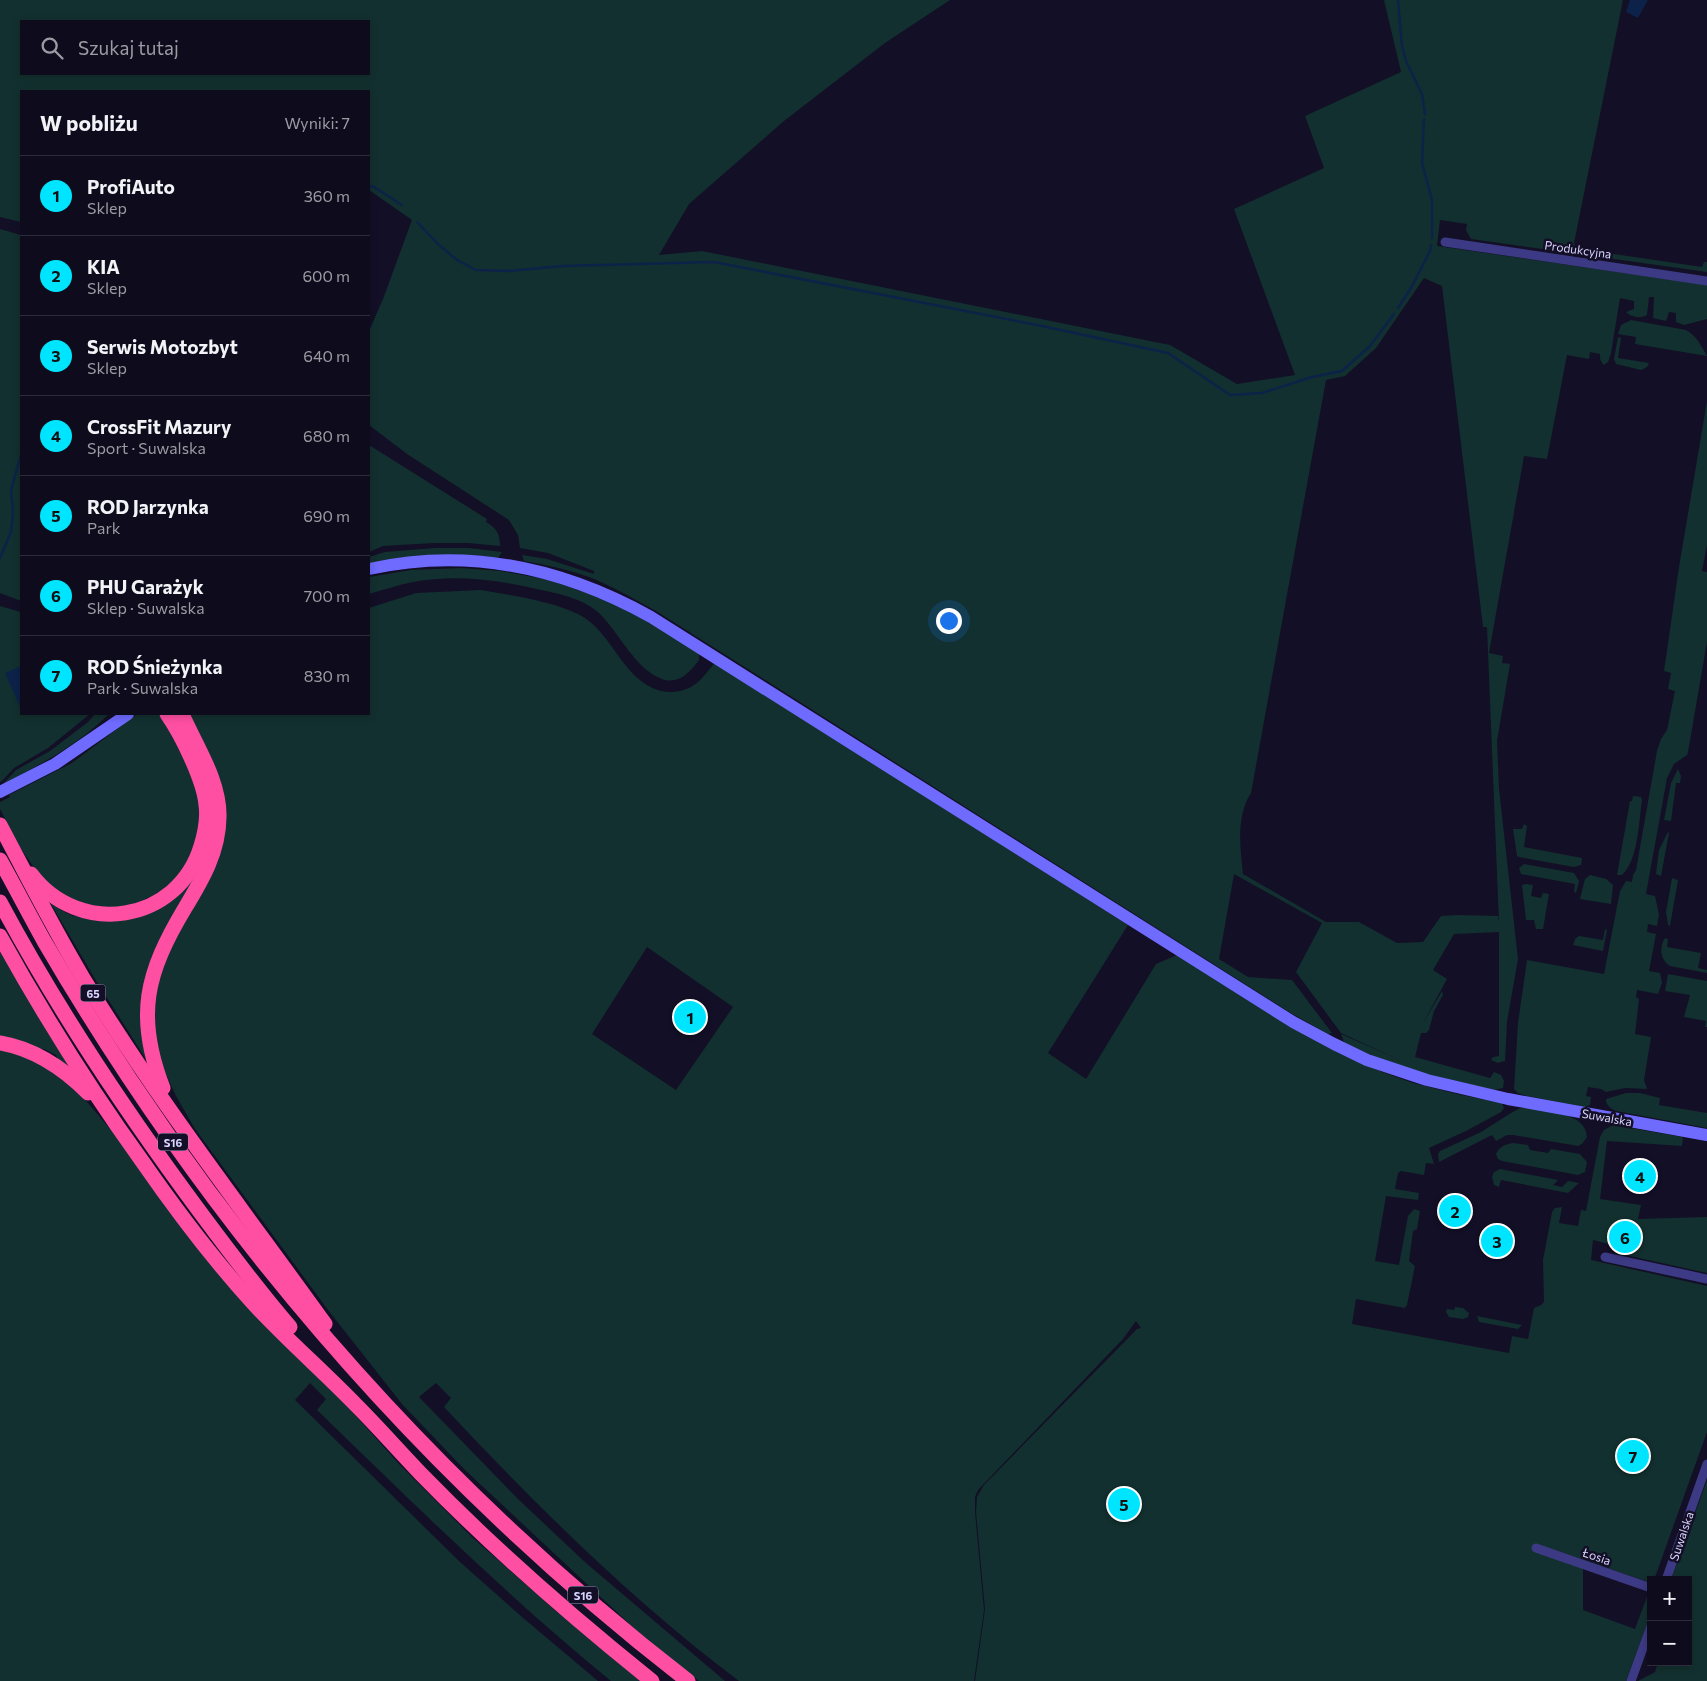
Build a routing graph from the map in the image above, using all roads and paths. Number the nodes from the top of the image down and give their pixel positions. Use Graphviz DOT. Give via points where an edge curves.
graph roads {
  1 [pos="1445,242"];
  2 [pos="1707,280"];
  3 [pos="370,570"];
  4 [pos="114,715"];
  5 [pos="127,715"];
  6 [pos="168,715"];
  7 [pos="182,715"];
  8 [pos="92,739"];
  9 [pos="0,792"];
  10 [pos="0,825"];
  11 [pos="12,848"];
  12 [pos="0,860"];
  13 [pos="0,902"];
  14 [pos="0,936"];
  15 [pos="0,1043"];
  16 [pos="107,1112"];
  17 [pos="185,1132"];
  18 [pos="1707,1134"];
  19 [pos="1604,1257"];
  20 [pos="1707,1279"];
  21 [pos="380,1400"];
  22 [pos="356,1404"];
  23 [pos="1707,1464"];
  24 [pos="1536,1548"];
  25 [pos="1667,1576"];
  26 [pos="1647,1587"];
  27 [pos="1647,1637"];
  28 [pos="652,1681"];
  29 [pos="688,1681"];
  30 [pos="1631,1681"];
  1 -- 2 [label="street, Produkcyjna"];
  3 -- 18 [label="main road, Suwalska" via="417,562 487,563 538,571 604,592 651,617 1320,1037 1367,1060 1452,1087"];
  4 -- 8 [label="main road"];
  5 -- 8 [label="main road"];
  6 -- 11 [label="highway" via="202,787 207,824 191,871 176,890 128,913 102,914 77,909 35,879"];
  7 -- 17 [label="highway" via="210,775 220,815 218,839 210,863 162,949 150,988 149,1038 154,1065"];
  8 -- 9 [label="main road" via="55,764"];
  10 -- 11 [label="highway, 65"];
  11 -- 17 [label="highway, 65" via="84,978"];
  12 -- 21 [label="highway, S16" via="69,983 164,1129 251,1247"];
  13 -- 22 [label="highway, S16" via="54,999 151,1145 231,1254"];
  14 -- 16 [label="highway, S16" via="29,989"];
  15 -- 16 [label="highway" via="53,1063"];
  16 -- 22 [label="highway, S16" via="171,1203 253,1303"];
  17 -- 21 [label="highway, 65"];
  19 -- 20 [label="street"];
  21 -- 29 [label="highway, S16" via="443,1465 571,1585"];
  22 -- 28 [label="highway, S16" via="421,1474 528,1577"];
  23 -- 25 [label="street, Suwalska"];
  24 -- 26 [label="street, Łosia"];
  27 -- 30 [label="street"];
}
